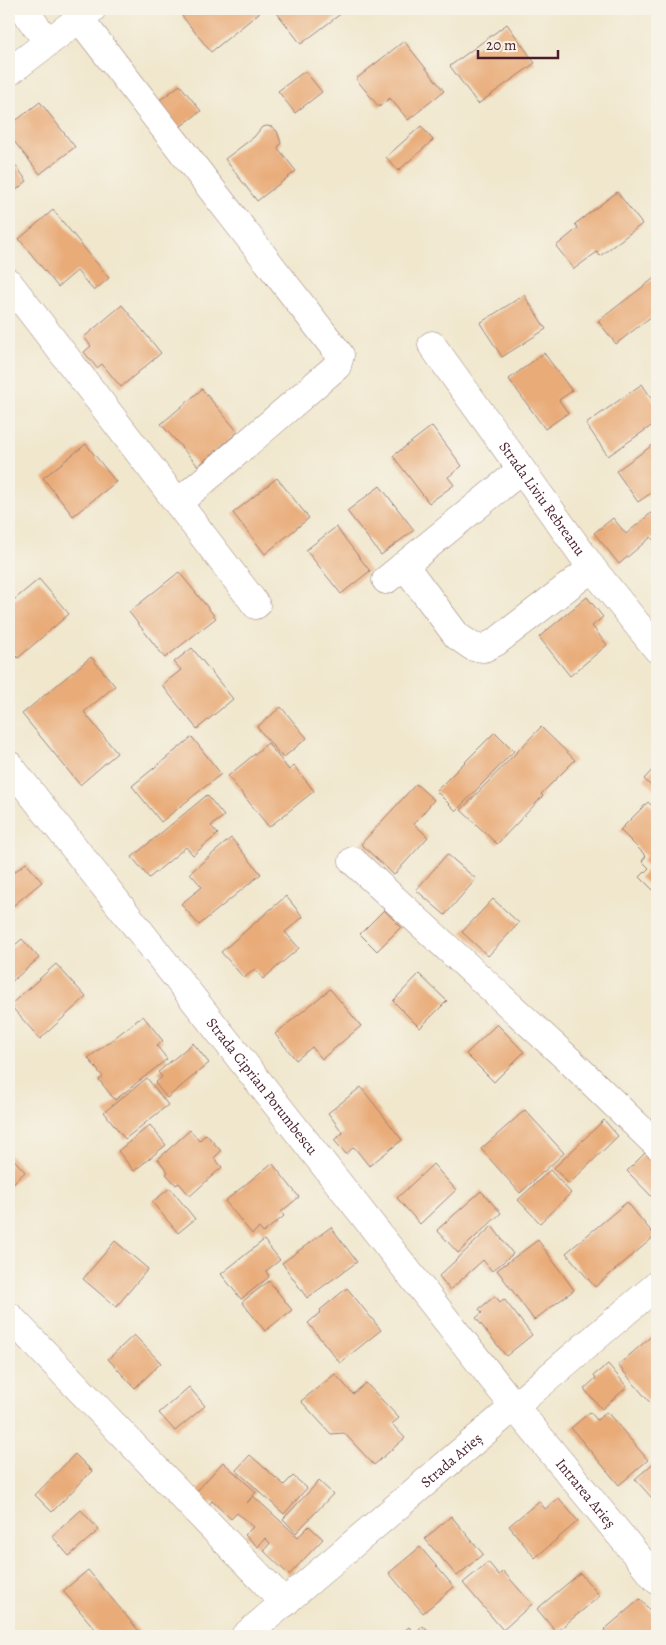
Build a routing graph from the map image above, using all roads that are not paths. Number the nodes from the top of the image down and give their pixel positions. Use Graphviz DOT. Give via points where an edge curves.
graph roads {
  1 [pos="23,9"];
  2 [pos="85,14"];
  3 [pos="48,42"];
  4 [pos="9,72"];
  5 [pos="9,283"];
  6 [pos="432,345"];
  7 [pos="521,470"];
  8 [pos="178,503"];
  9 [pos="592,568"];
  10 [pos="256,605"];
  11 [pos="657,649"];
  12 [pos="9,765"];
  13 [pos="353,861"];
  14 [pos="657,1145"];
  15 [pos="657,1285"];
  16 [pos="9,1316"];
  17 [pos="514,1406"];
  18 [pos="657,1580"];
  19 [pos="285,1602"];
  20 [pos="245,1636"];
  1 -- 3 [label="street"];
  2 -- 3 [label="street"];
  2 -- 8 [label="street" via="340,355 337,366"];
  3 -- 4 [label="street"];
  5 -- 8 [label="street"];
  6 -- 7 [label="street, Strada Liviu Rebreanu"];
  7 -- 9 [label="street, Strada Liviu Rebreanu"];
  7 -- 9 [label="street" via="395,573 457,636 473,647 484,648"];
  8 -- 10 [label="street"];
  9 -- 11 [label="street, Strada Liviu Rebreanu"];
  12 -- 17 [label="street, Strada Ciprian Porumbescu"];
  13 -- 14 [label="street"];
  15 -- 17 [label="street, Strada Arieș"];
  16 -- 19 [label="street"];
  17 -- 18 [label="street, Intrarea Arieș"];
  17 -- 19 [label="street, Strada Arieș"];
  19 -- 20 [label="street, Strada Arieș"];
}
